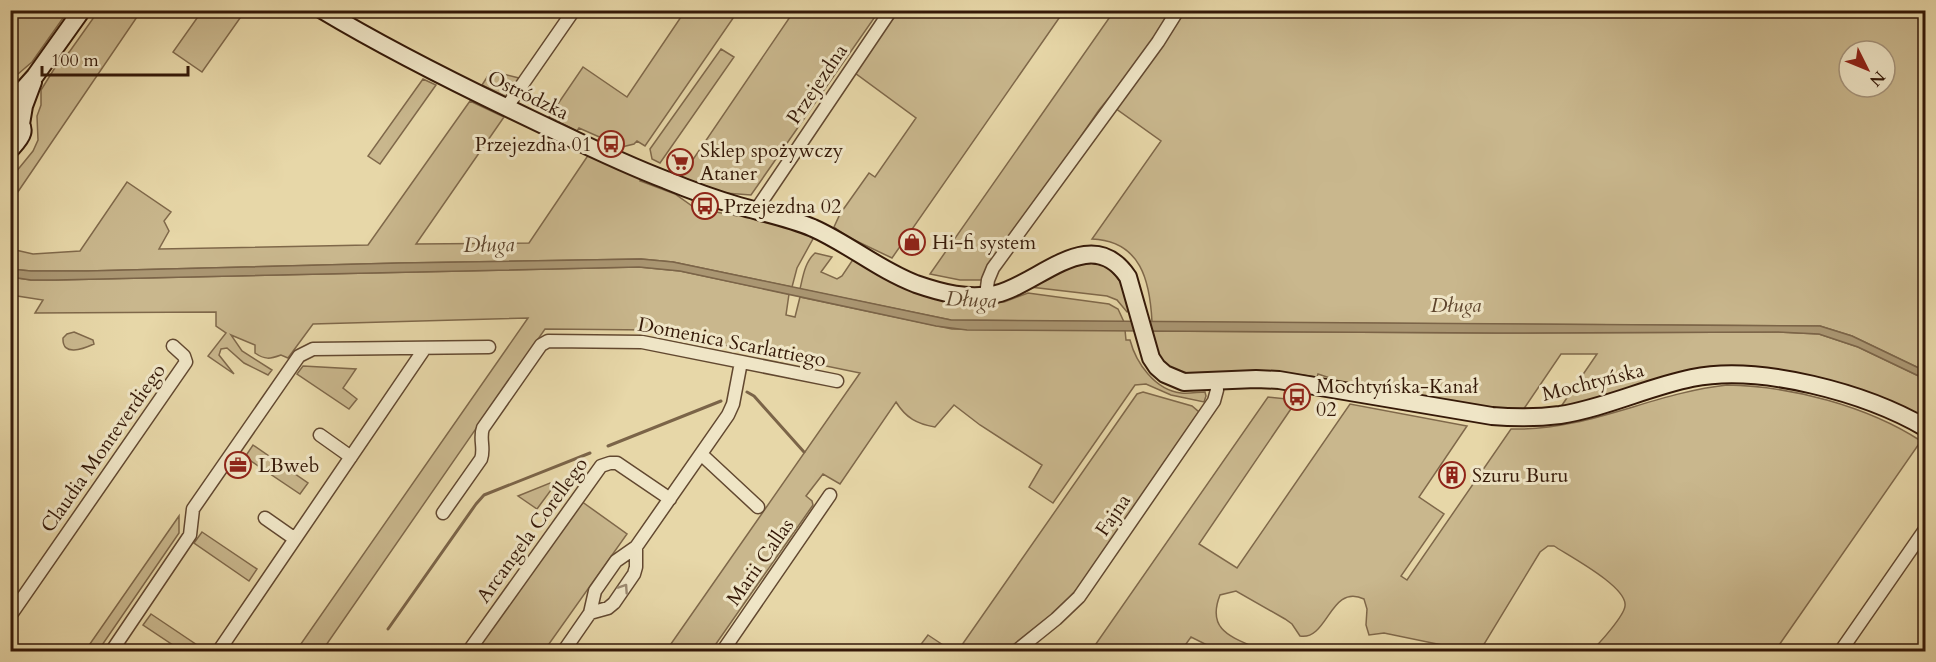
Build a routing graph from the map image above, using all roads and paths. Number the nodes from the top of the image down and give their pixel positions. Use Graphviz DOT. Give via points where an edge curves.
graph roads {
  1 [pos="82,10"];
  2 [pos="322,10"];
  3 [pos="574,10"];
  4 [pos="891,10"];
  5 [pos="1178,10"];
  6 [pos="35,76"];
  7 [pos="506,108"];
  8 [pos="13,109"];
  9 [pos="12,148"];
  10 [pos="756,210"];
  11 [pos="986,296"];
  12 [pos="1145,337"];
  13 [pos="173,346"];
  14 [pos="489,347"];
  15 [pos="425,348"];
  16 [pos="741,362"];
  17 [pos="837,381"];
  18 [pos="1216,381"];
  19 [pos="1926,428"];
  20 [pos="320,435"];
  21 [pos="701,454"];
  22 [pos="351,457"];
  23 [pos="830,495"];
  24 [pos="669,499"];
  25 [pos="758,507"];
  26 [pos="443,513"];
  27 [pos="265,518"];
  28 [pos="1926,528"];
  29 [pos="295,539"];
  30 [pos="636,547"];
  31 [pos="590,613"];
  32 [pos="10,616"];
  33 [pos="111,651"];
  34 [pos="219,651"];
  35 [pos="468,651"];
  36 [pos="563,651"];
  37 [pos="722,651"];
  38 [pos="1015,651"];
  39 [pos="1840,651"];
  1 -- 6 [label="street"];
  2 -- 7 [label="street, Ostródzka" via="401,56"];
  3 -- 7 [label="street"];
  4 -- 10 [label="street, Przejezdna"];
  5 -- 11 [label="street" via="993,268"];
  6 -- 8 [label="street"];
  6 -- 8 [label="street" via="24,106"];
  7 -- 10 [label="street, Ostródzka" via="650,174"];
  8 -- 9 [label="street" via="22,134"];
  10 -- 11 [label="street, Ostródzka" via="813,228 918,284 957,295"];
  11 -- 12 [label="street, Ostródzka" via="1008,290 1078,255 1095,254 1109,259 1128,277"];
  12 -- 18 [label="street, Mochtyńska" via="1151,358 1166,374 1184,382"];
  13 -- 32 [label="street, Claudia Monteverdiego" via="186,362"];
  14 -- 15 [label="street"];
  15 -- 22 [label="street"];
  15 -- 33 [label="street" via="313,349 294,361 194,509 190,535"];
  16 -- 17 [label="street, Domenica Scarlattiego"];
  16 -- 21 [label="street" via="731,410"];
  16 -- 26 [label="street, Domenica Scarlattiego" via="642,342 548,341 541,345 483,428 481,459"];
  18 -- 19 [label="street, Mochtyńska" via="1290,382 1514,418 1562,414 1693,378 1762,375 1863,400"];
  18 -- 38 [label="street, Fajna" via="1214,401 1091,582 1067,610"];
  20 -- 22 [label="street"];
  21 -- 24 [label="street"];
  21 -- 25 [label="street"];
  22 -- 29 [label="street"];
  23 -- 37 [label="street, Marii Callas"];
  24 -- 30 [label="street"];
  24 -- 35 [label="street, Arcangela Corellego" via="617,463 601,466"];
  27 -- 29 [label="street"];
  28 -- 39 [label="street"];
  29 -- 34 [label="street"];
  30 -- 31 [label="street" via="616,561 595,591"];
  31 -- 30 [label="street, one-way" via="614,603 634,574"];
  31 -- 36 [label="street"];
}
